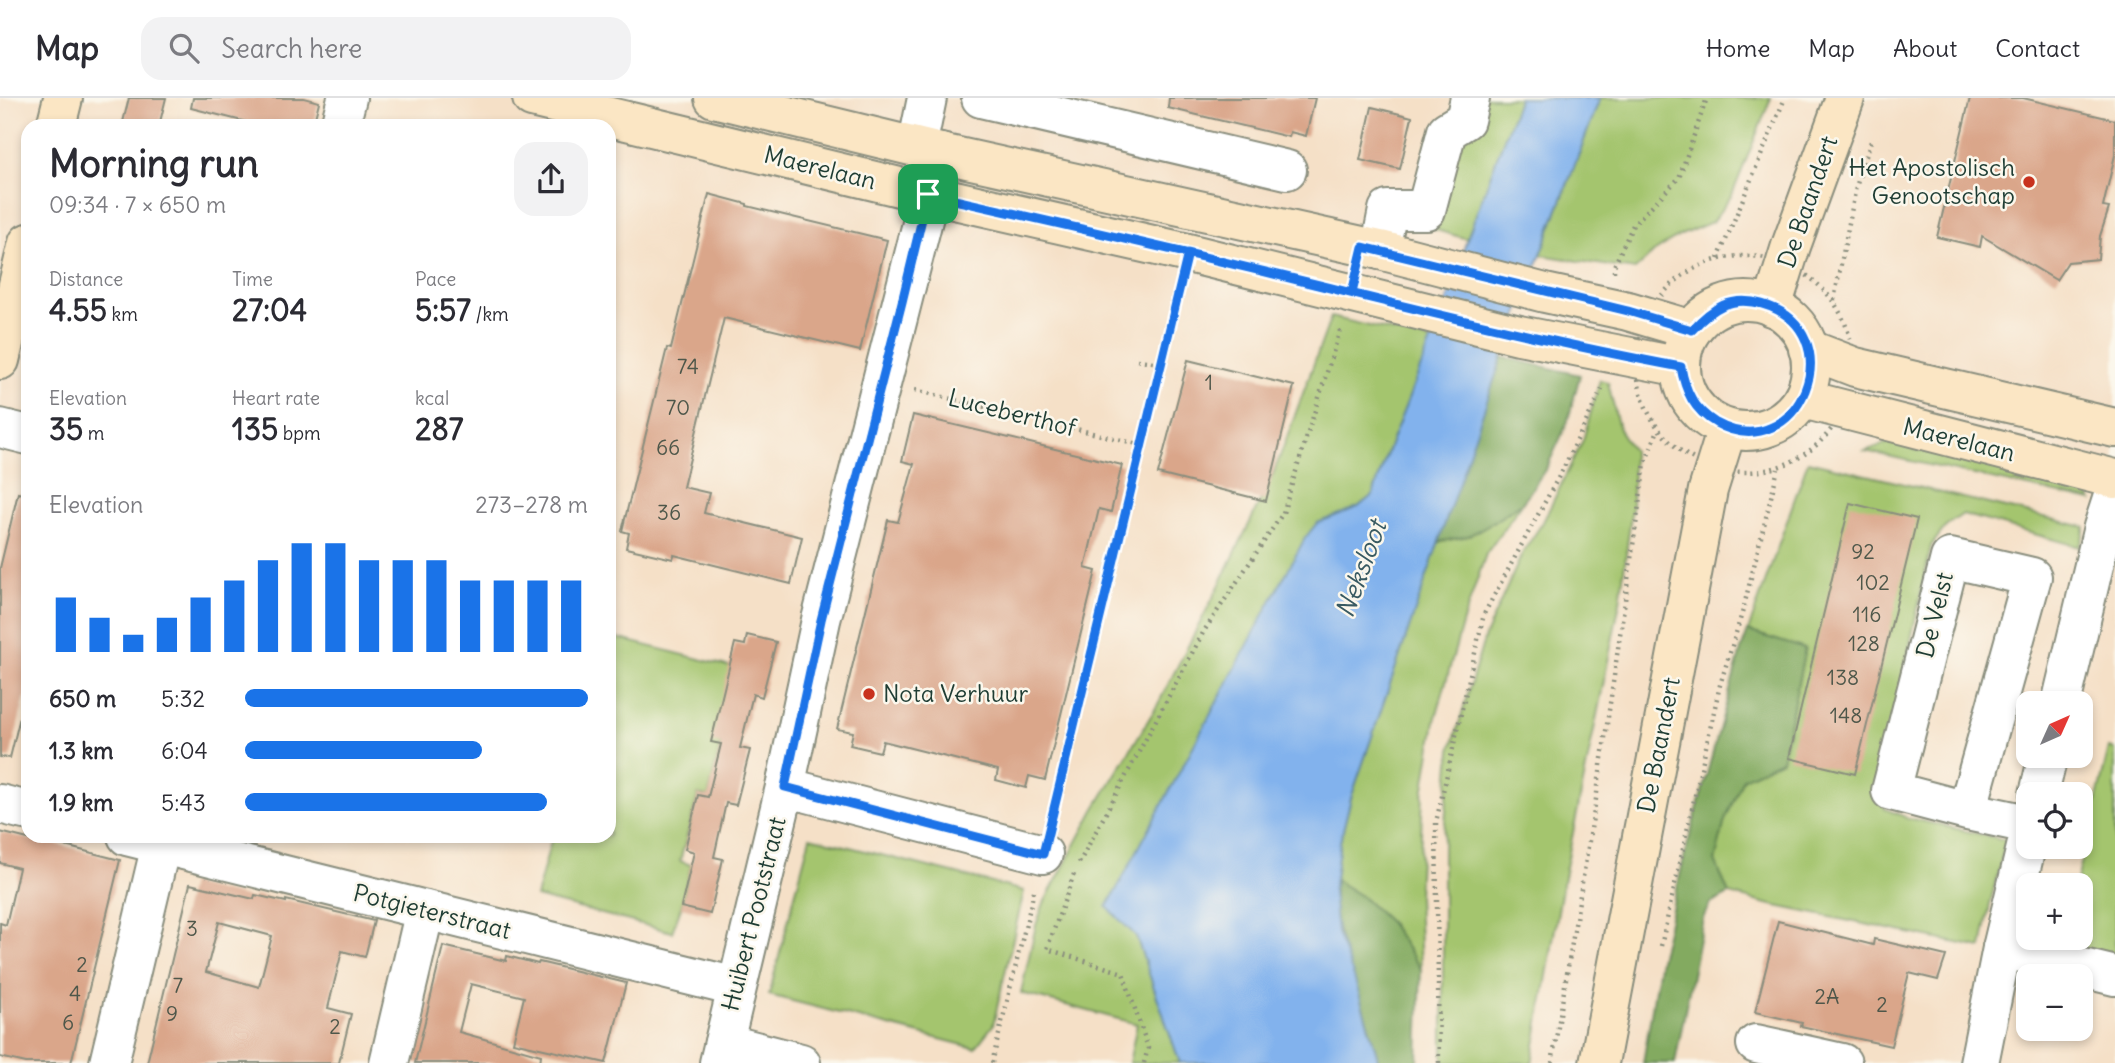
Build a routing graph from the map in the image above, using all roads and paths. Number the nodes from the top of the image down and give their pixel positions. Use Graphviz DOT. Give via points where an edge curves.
graph roads {
  1 [pos="63,98"];
  2 [pos="347,98"];
  3 [pos="532,98"];
  4 [pos="714,98"];
  5 [pos="927,98"];
  6 [pos="981,98"];
  7 [pos="1470,98"];
  8 [pos="1707,98"];
  9 [pos="1785,98"];
  10 [pos="1845,98"];
  11 [pos="58,119"];
  12 [pos="342,119"];
  13 [pos="1872,136"];
  14 [pos="928,150"];
  15 [pos="1287,170"];
  16 [pos="928,194"];
  17 [pos="1380,250"];
  18 [pos="1188,253"];
  19 [pos="21,272"];
  20 [pos="1352,293"];
  21 [pos="1663,293"];
  22 [pos="1772,307"];
  23 [pos="1628,311"];
  24 [pos="1692,330"];
  25 [pos="1851,339"];
  26 [pos="1808,349"];
  27 [pos="1618,356"];
  28 [pos="0,360"];
  29 [pos="1137,360"];
  30 [pos="1162,363"];
  31 [pos="1681,367"];
  32 [pos="881,382"];
  33 [pos="1640,387"];
  34 [pos="1803,399"];
  35 [pos="0,428"];
  36 [pos="2115,428"];
  37 [pos="1727,429"];
  38 [pos="21,433"];
  39 [pos="1824,438"];
  40 [pos="1142,445"];
  41 [pos="2115,479"];
  42 [pos="2115,490"];
  43 [pos="2064,691"];
  44 [pos="785,787"];
  45 [pos="1967,811"];
  46 [pos="2016,821"];
  47 [pos="144,843"];
  48 [pos="165,843"];
  49 [pos="207,847"];
  50 [pos="1043,854"];
  51 [pos="2023,859"];
  52 [pos="425,910"];
  53 [pos="2002,948"];
  54 [pos="1659,955"];
  55 [pos="2115,976"];
  56 [pos="736,987"];
  57 [pos="1756,1044"];
  58 [pos="721,1053"];
  59 [pos="109,1063"];
  60 [pos="390,1063"];
  61 [pos="801,1063"];
  62 [pos="992,1063"];
  63 [pos="1144,1063"];
  64 [pos="1439,1063"];
  65 [pos="1552,1063"];
  66 [pos="1599,1063"];
  67 [pos="1842,1063"];
  68 [pos="1979,1063"];
  1 -- 11 [label="street"];
  2 -- 12 [label="street"];
  3 -- 16 [label="street, Maerelaan"];
  4 -- 14 [label="street, Maerelaan"];
  5 -- 14 [label="street"];
  6 -- 15 [label="street"];
  7 -- 17 [label="street" via="1465,120 1447,131 1426,210 1388,210"];
  8 -- 23 [label="path" via="1679,178 1633,225 1614,266 1614,276 1632,279"];
  9 -- 21 [label="path" via="1718,260 1688,272"];
  10 -- 22 [label="street, De Baandert"];
  13 -- 25 [label="path, De Baandert" via="1856,187 1834,300"];
  14 -- 16 [label="street, Huibert Pootstraat"];
  14 -- 17 [label="street, Maerelaan"];
  16 -- 18 [label="street, Maerelaan"];
  16 -- 32 [label="street, Huibert Pootstraat"];
  17 -- 23 [label="street, Maerelaan"];
  18 -- 20 [label="street, Maerelaan"];
  18 -- 30 [label="path"];
  19 -- 28 [label="street"];
  20 -- 27 [label="street, Maerelaan"];
  20 -- 63 [label="path" via="1283,513 1204,631 1121,782 1078,864 1047,948 1123,973 1148,1048"];
  22 -- 24 [label="street" via="1750,301 1727,303 1707,314"];
  22 -- 26 [label="street" via="1792,320"];
  23 -- 24 [label="street, Maerelaan"];
  24 -- 31 [label="street"];
  26 -- 34 [label="street" via="1812,363"];
  26 -- 36 [label="street, Maerelaan" via="1855,367"];
  27 -- 31 [label="street, Maerelaan"];
  27 -- 64 [label="path" via="1484,614 1436,822"];
  29 -- 30 [label="path"];
  30 -- 40 [label="path"];
  31 -- 37 [label="street" via="1689,398 1699,411"];
  32 -- 40 [label="path, Luceberthof"];
  32 -- 44 [label="street, Huibert Pootstraat"];
  33 -- 65 [label="path" via="1658,430 1645,463"];
  34 -- 37 [label="street" via="1786,419 1768,429"];
  34 -- 41 [label="street, Maerelaan"];
  35 -- 38 [label="street"];
  37 -- 66 [label="street, De Baandert" via="1708,490"];
  39 -- 54 [label="path, De Baandert" via="1778,468 1720,685"];
  40 -- 50 [label="path"];
  42 -- 43 [label="street"];
  44 -- 50 [label="street"];
  44 -- 56 [label="street, Huibert Pootstraat"];
  45 -- 45 [label="street, De Velst" via="2032,576 1950,558 1891,791"];
  45 -- 46 [label="street, De Velst"];
  47 -- 59 [label="street"];
  48 -- 49 [label="street, Potgieterstraat"];
  49 -- 52 [label="street, Potgieterstraat"];
  50 -- 62 [label="path"];
  51 -- 53 [label="street"];
  52 -- 56 [label="street, Potgieterstraat"];
  52 -- 60 [label="street"];
  53 -- 55 [label="street"];
  53 -- 68 [label="street"];
  56 -- 58 [label="street, Huibert Pootstraat"];
  57 -- 67 [label="street"];
  58 -- 61 [label="street"];
}
